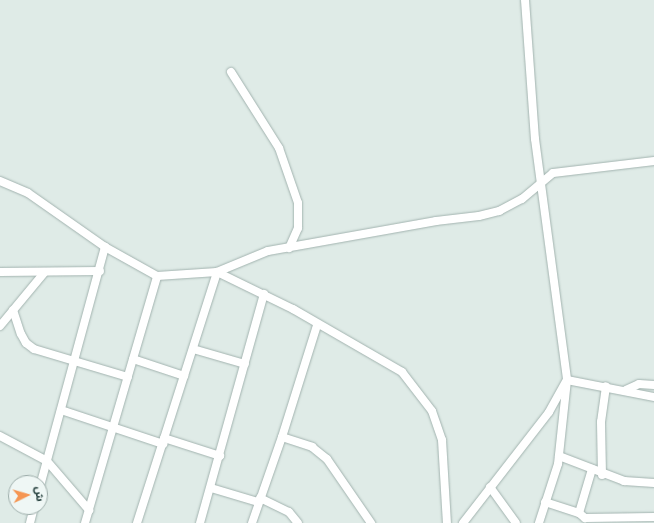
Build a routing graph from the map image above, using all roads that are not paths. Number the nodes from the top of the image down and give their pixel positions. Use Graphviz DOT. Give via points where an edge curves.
graph roads {
  1 [pos="526,0"];
  2 [pos="231,72"];
  3 [pos="654,161"];
  4 [pos="0,181"];
  5 [pos="542,181"];
  6 [pos="105,247"];
  7 [pos="289,248"];
  8 [pos="100,271"];
  9 [pos="0,272"];
  10 [pos="217,272"];
  11 [pos="44,273"];
  12 [pos="157,276"];
  13 [pos="264,294"];
  14 [pos="13,310"];
  15 [pos="317,325"];
  16 [pos="0,326"];
  17 [pos="193,349"];
  18 [pos="133,359"];
  19 [pos="76,361"];
  20 [pos="245,364"];
  21 [pos="184,376"];
  22 [pos="128,377"];
  23 [pos="567,380"];
  24 [pos="654,385"];
  25 [pos="606,386"];
  26 [pos="626,390"];
  27 [pos="654,397"];
  28 [pos="62,410"];
  29 [pos="113,426"];
  30 [pos="0,436"];
  31 [pos="282,436"];
  32 [pos="163,441"];
  33 [pos="220,456"];
  34 [pos="559,456"];
  35 [pos="47,461"];
  36 [pos="592,470"];
  37 [pos="602,474"];
  38 [pos="43,475"];
  39 [pos="654,483"];
  40 [pos="490,487"];
  41 [pos="211,488"];
  42 [pos="259,500"];
  43 [pos="546,502"];
  44 [pos="89,510"];
  45 [pos="579,513"];
  46 [pos="654,516"];
  47 [pos="599,521"];
  48 [pos="85,523"];
  49 [pos="137,523"];
  50 [pos="200,523"];
  51 [pos="252,523"];
  52 [pos="298,523"];
  53 [pos="371,523"];
  54 [pos="447,523"];
  55 [pos="463,523"];
  56 [pos="516,523"];
  57 [pos="539,523"];
  1 -- 5 [label="street" via="534,124"];
  2 -- 7 [label="street" via="279,148 298,203 298,228"];
  3 -- 5 [label="street" via="553,173"];
  4 -- 6 [label="street" via="28,193"];
  5 -- 7 [label="street" via="522,199 499,211"];
  5 -- 23 [label="street"];
  6 -- 8 [label="street"];
  6 -- 12 [label="street"];
  7 -- 10 [label="street" via="253,255"];
  8 -- 11 [label="street"];
  8 -- 19 [label="street"];
  9 -- 11 [label="street"];
  10 -- 12 [label="street"];
  10 -- 13 [label="street"];
  10 -- 17 [label="street"];
  11 -- 14 [label="street"];
  12 -- 18 [label="street"];
  13 -- 15 [label="street"];
  13 -- 20 [label="street"];
  14 -- 16 [label="street"];
  14 -- 19 [label="street" via="26,344 34,349"];
  15 -- 31 [label="street"];
  15 -- 54 [label="street" via="402,372 432,411 442,440"];
  17 -- 20 [label="street"];
  17 -- 21 [label="street"];
  18 -- 21 [label="street"];
  18 -- 22 [label="street"];
  19 -- 22 [label="street"];
  19 -- 28 [label="street"];
  20 -- 33 [label="street"];
  21 -- 32 [label="street"];
  22 -- 29 [label="street"];
  23 -- 25 [label="street"];
  23 -- 34 [label="street"];
  23 -- 40 [label="street" via="549,412"];
  24 -- 26 [label="street" via="639,384"];
  25 -- 26 [label="street"];
  25 -- 37 [label="street" via="601,422"];
  26 -- 27 [label="street"];
  28 -- 29 [label="street"];
  28 -- 35 [label="street"];
  29 -- 32 [label="street"];
  29 -- 44 [label="street"];
  30 -- 35 [label="street"];
  31 -- 42 [label="street"];
  31 -- 53 [label="street" via="312,446 327,459"];
  32 -- 33 [label="street"];
  32 -- 49 [label="street"];
  33 -- 41 [label="street"];
  34 -- 36 [label="street"];
  34 -- 43 [label="street"];
  35 -- 38 [label="street"];
  35 -- 44 [label="street"];
  36 -- 37 [label="street"];
  36 -- 45 [label="street"];
  37 -- 39 [label="street" via="624,481"];
  40 -- 55 [label="street"];
  40 -- 56 [label="street"];
  41 -- 42 [label="street"];
  41 -- 50 [label="street"];
  42 -- 51 [label="street"];
  42 -- 52 [label="street" via="289,512"];
  43 -- 45 [label="street"];
  43 -- 57 [label="street"];
  44 -- 48 [label="street"];
  45 -- 47 [label="street" via="585,518"];
  46 -- 47 [label="street"];
}
